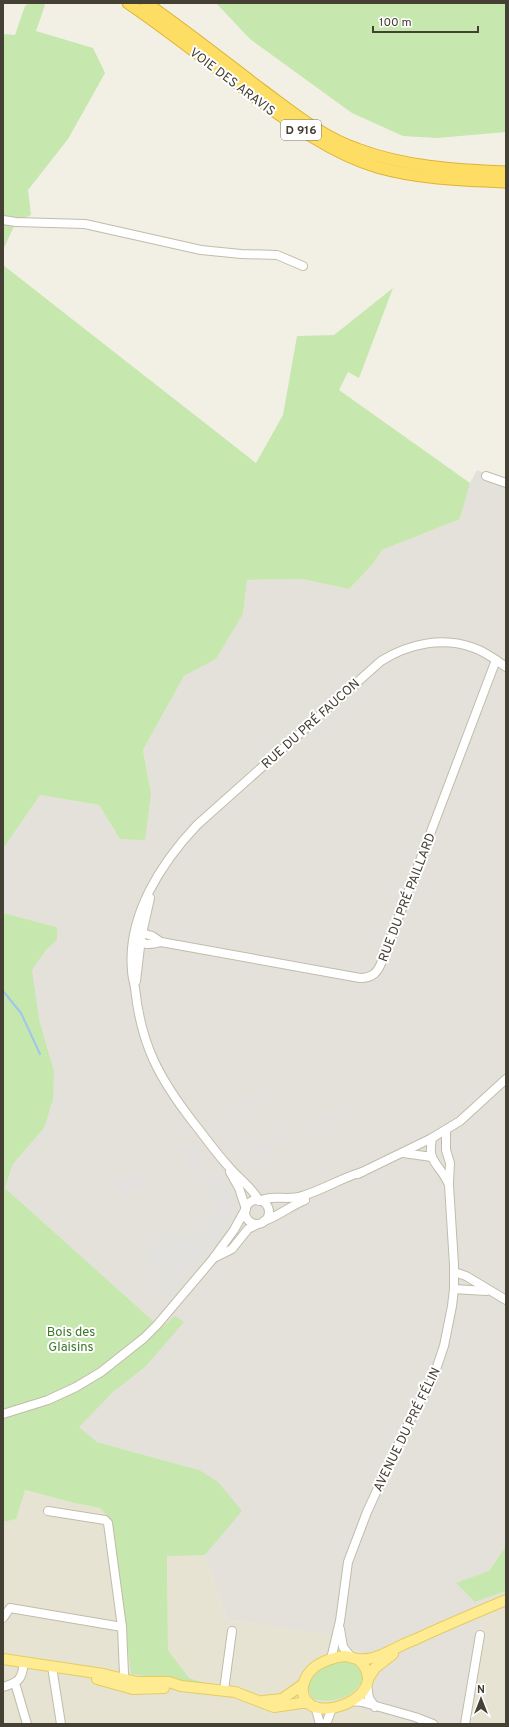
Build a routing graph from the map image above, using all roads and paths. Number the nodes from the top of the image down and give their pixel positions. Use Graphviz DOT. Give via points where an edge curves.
graph roads {
  1 [pos="128,3"];
  2 [pos="146,3"];
  3 [pos="506,172"];
  4 [pos="506,182"];
  5 [pos="3,220"];
  6 [pos="303,266"];
  7 [pos="486,476"];
  8 [pos="506,482"];
  9 [pos="496,660"];
  10 [pos="506,667"];
  11 [pos="139,937"];
  12 [pos="506,1079"];
  13 [pos="446,1130"];
  14 [pos="432,1138"];
  15 [pos="446,1150"];
  16 [pos="403,1153"];
  17 [pos="432,1157"];
  18 [pos="228,1167"];
  19 [pos="362,1172"];
  20 [pos="449,1185"];
  21 [pos="259,1201"];
  22 [pos="245,1210"];
  23 [pos="261,1223"];
  24 [pos="212,1260"];
  25 [pos="454,1272"];
  26 [pos="454,1289"];
  27 [pos="493,1293"];
  28 [pos="506,1300"];
  29 [pos="3,1414"];
  30 [pos="48,1511"];
  31 [pos="506,1600"];
  32 [pos="3,1618"];
  33 [pos="340,1621"];
  34 [pos="122,1627"];
  35 [pos="232,1631"];
  36 [pos="480,1635"];
  37 [pos="412,1640"];
  38 [pos="354,1658"];
  39 [pos="3,1659"];
  40 [pos="331,1659"];
  41 [pos="24,1662"];
  42 [pos="52,1667"];
  43 [pos="367,1682"];
  44 [pos="14,1683"];
  45 [pos="123,1683"];
  46 [pos="302,1685"];
  47 [pos="3,1687"];
  48 [pos="224,1690"];
  49 [pos="257,1701"];
  50 [pos="351,1701"];
  51 [pos="312,1705"];
  52 [pos="375,1707"];
  53 [pos="332,1708"];
  54 [pos="27,1724"];
  55 [pos="61,1724"];
  56 [pos="320,1724"];
  57 [pos="326,1724"];
  58 [pos="433,1724"];
  59 [pos="465,1724"];
  1 -- 4 [label="highway, VOIE DES ARAVIS / D 916" via="285,119 334,150 364,162 404,173 460,180"];
  2 -- 3 [label="highway, VOIE DES ARAVIS / D 916" via="286,108 339,141 408,164"];
  5 -- 6 [label="street" via="85,224 201,250 277,255"];
  7 -- 8 [label="street"];
  9 -- 10 [label="street, RUE DU PRÉ FAUCON"];
  9 -- 11 [label="street, RUE DU PRÉ FAUCON" via="467,646 438,642 408,648 381,661 197,825 170,855 152,888"];
  9 -- 11 [label="street, RUE DU PRÉ PAILLARD" via="382,961 374,974 365,978 354,977 162,942 152,936"];
  11 -- 18 [label="street, RUE DU PRÉ FAUCON" via="138,969 134,988 142,1030 160,1076"];
  12 -- 13 [label="street" via="479,1105"];
  13 -- 14 [label="street"];
  13 -- 15 [label="street, AVENUE DU PRÉ FÉLIN"];
  14 -- 15 [label="street"];
  14 -- 16 [label="street"];
  14 -- 17 [label="street"];
  15 -- 20 [label="street, AVENUE DU PRÉ FÉLIN" via="450,1163"];
  16 -- 17 [label="street"];
  16 -- 19 [label="street"];
  17 -- 20 [label="street, AVENUE DU PRÉ FÉLIN"];
  18 -- 21 [label="street, RUE DU PRÉ FAUCON" via="256,1194"];
  18 -- 22 [label="street, RUE DU PRÉ FAUCON" via="239,1188"];
  19 -- 21 [label="street" via="344,1177 303,1196 290,1199 267,1198"];
  19 -- 23 [label="street"];
  20 -- 25 [label="street, AVENUE DU PRÉ FÉLIN"];
  21 -- 22 [label="street" via="252,1202"];
  21 -- 23 [label="street" via="265,1204 268,1210 268,1216"];
  22 -- 23 [label="street" via="249,1221"];
  22 -- 24 [label="street"];
  23 -- 24 [label="street" via="248,1229 232,1249"];
  24 -- 29 [label="street" via="158,1325 101,1372 48,1400"];
  25 -- 26 [label="street, AVENUE DU PRÉ FÉLIN"];
  25 -- 27 [label="street" via="466,1276"];
  26 -- 27 [label="street"];
  26 -- 33 [label="street, AVENUE DU PRÉ FÉLIN" via="444,1346 432,1381 389,1464 348,1562"];
  27 -- 28 [label="street"];
  30 -- 34 [label="street" via="105,1520 108,1523"];
  31 -- 37 [label="main road"];
  32 -- 34 [label="street" via="10,1608"];
  33 -- 38 [label="street, AVENUE DU PRÉ FÉLIN" via="343,1647"];
  33 -- 40 [label="street, AVENUE DU PRÉ FÉLIN"];
  34 -- 45 [label="street"];
  35 -- 48 [label="street"];
  36 -- 59 [label="street"];
  37 -- 38 [label="main road" via="381,1655"];
  37 -- 43 [label="main road" via="375,1668"];
  38 -- 40 [label="main road" via="343,1656"];
  38 -- 43 [label="main road" via="363,1664 367,1672"];
  39 -- 41 [label="main road"];
  40 -- 46 [label="main road" via="310,1671"];
  41 -- 42 [label="main road"];
  41 -- 44 [label="street" via="20,1678"];
  42 -- 45 [label="main road" via="79,1671"];
  42 -- 55 [label="street"];
  43 -- 50 [label="main road" via="364,1691"];
  43 -- 52 [label="street" via="369,1698"];
  44 -- 47 [label="street"];
  44 -- 54 [label="street"];
  45 -- 48 [label="main road" via="140,1690 181,1686"];
  46 -- 49 [label="main road" via="282,1699"];
  46 -- 51 [label="main road" via="302,1691"];
  48 -- 49 [label="main road"];
  49 -- 51 [label="main road" via="274,1707 301,1703"];
  50 -- 52 [label="street"];
  50 -- 53 [label="main road"];
  51 -- 53 [label="main road"];
  51 -- 56 [label="street"];
  52 -- 58 [label="street"];
  53 -- 57 [label="street"];
}
